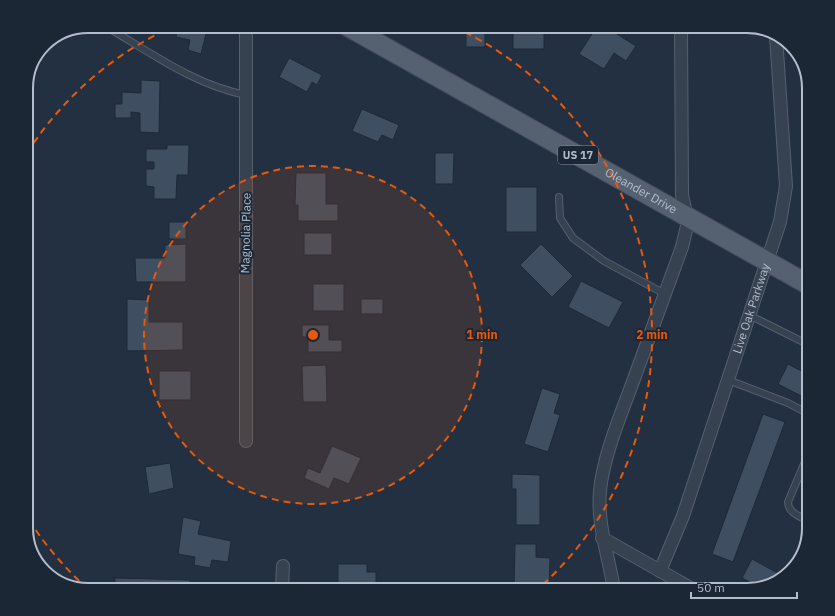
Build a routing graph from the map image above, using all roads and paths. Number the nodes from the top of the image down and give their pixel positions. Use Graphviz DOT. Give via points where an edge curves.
graph roads {
  1 [pos="117,33"];
  2 [pos="246,33"];
  3 [pos="360,33"];
  4 [pos="681,33"];
  5 [pos="776,42"];
  6 [pos="246,95"];
  7 [pos="559,198"];
  8 [pos="687,216"];
  9 [pos="767,262"];
  10 [pos="802,281"];
  11 [pos="665,294"];
  12 [pos="749,315"];
  13 [pos="802,342"];
  14 [pos="728,380"];
  15 [pos="802,410"];
  16 [pos="246,441"];
  17 [pos="802,469"];
  18 [pos="802,518"];
  19 [pos="602,538"];
  20 [pos="284,566"];
  21 [pos="660,571"];
  22 [pos="283,583"];
  23 [pos="612,583"];
  24 [pos="681,583"];
  1 -- 6 [label="lane" via="199,80"];
  2 -- 6 [label="street, Magnolia Place"];
  3 -- 8 [label="main road, Oleander Drive / US 17"];
  4 -- 8 [label="street" via="682,195"];
  5 -- 9 [label="street, Live Oak Parkway" via="786,186 780,222"];
  6 -- 16 [label="street, Magnolia Place"];
  7 -- 11 [label="lane" via="560,218 573,238 604,261"];
  8 -- 9 [label="main road, Oleander Drive / US 17"];
  8 -- 11 [label="street" via="682,248"];
  9 -- 10 [label="main road, Oleander Drive / US 17"];
  9 -- 12 [label="street, Live Oak Parkway"];
  11 -- 19 [label="street" via="614,433 602,479"];
  12 -- 13 [label="lane"];
  12 -- 14 [label="street, Live Oak Parkway"];
  14 -- 15 [label="lane"];
  14 -- 21 [label="street, Live Oak Parkway" via="683,516"];
  17 -- 18 [label="lane" via="788,502 788,508"];
  19 -- 21 [label="street"];
  19 -- 23 [label="street"];
  20 -- 22 [label="street"];
  21 -- 24 [label="street"];
}
